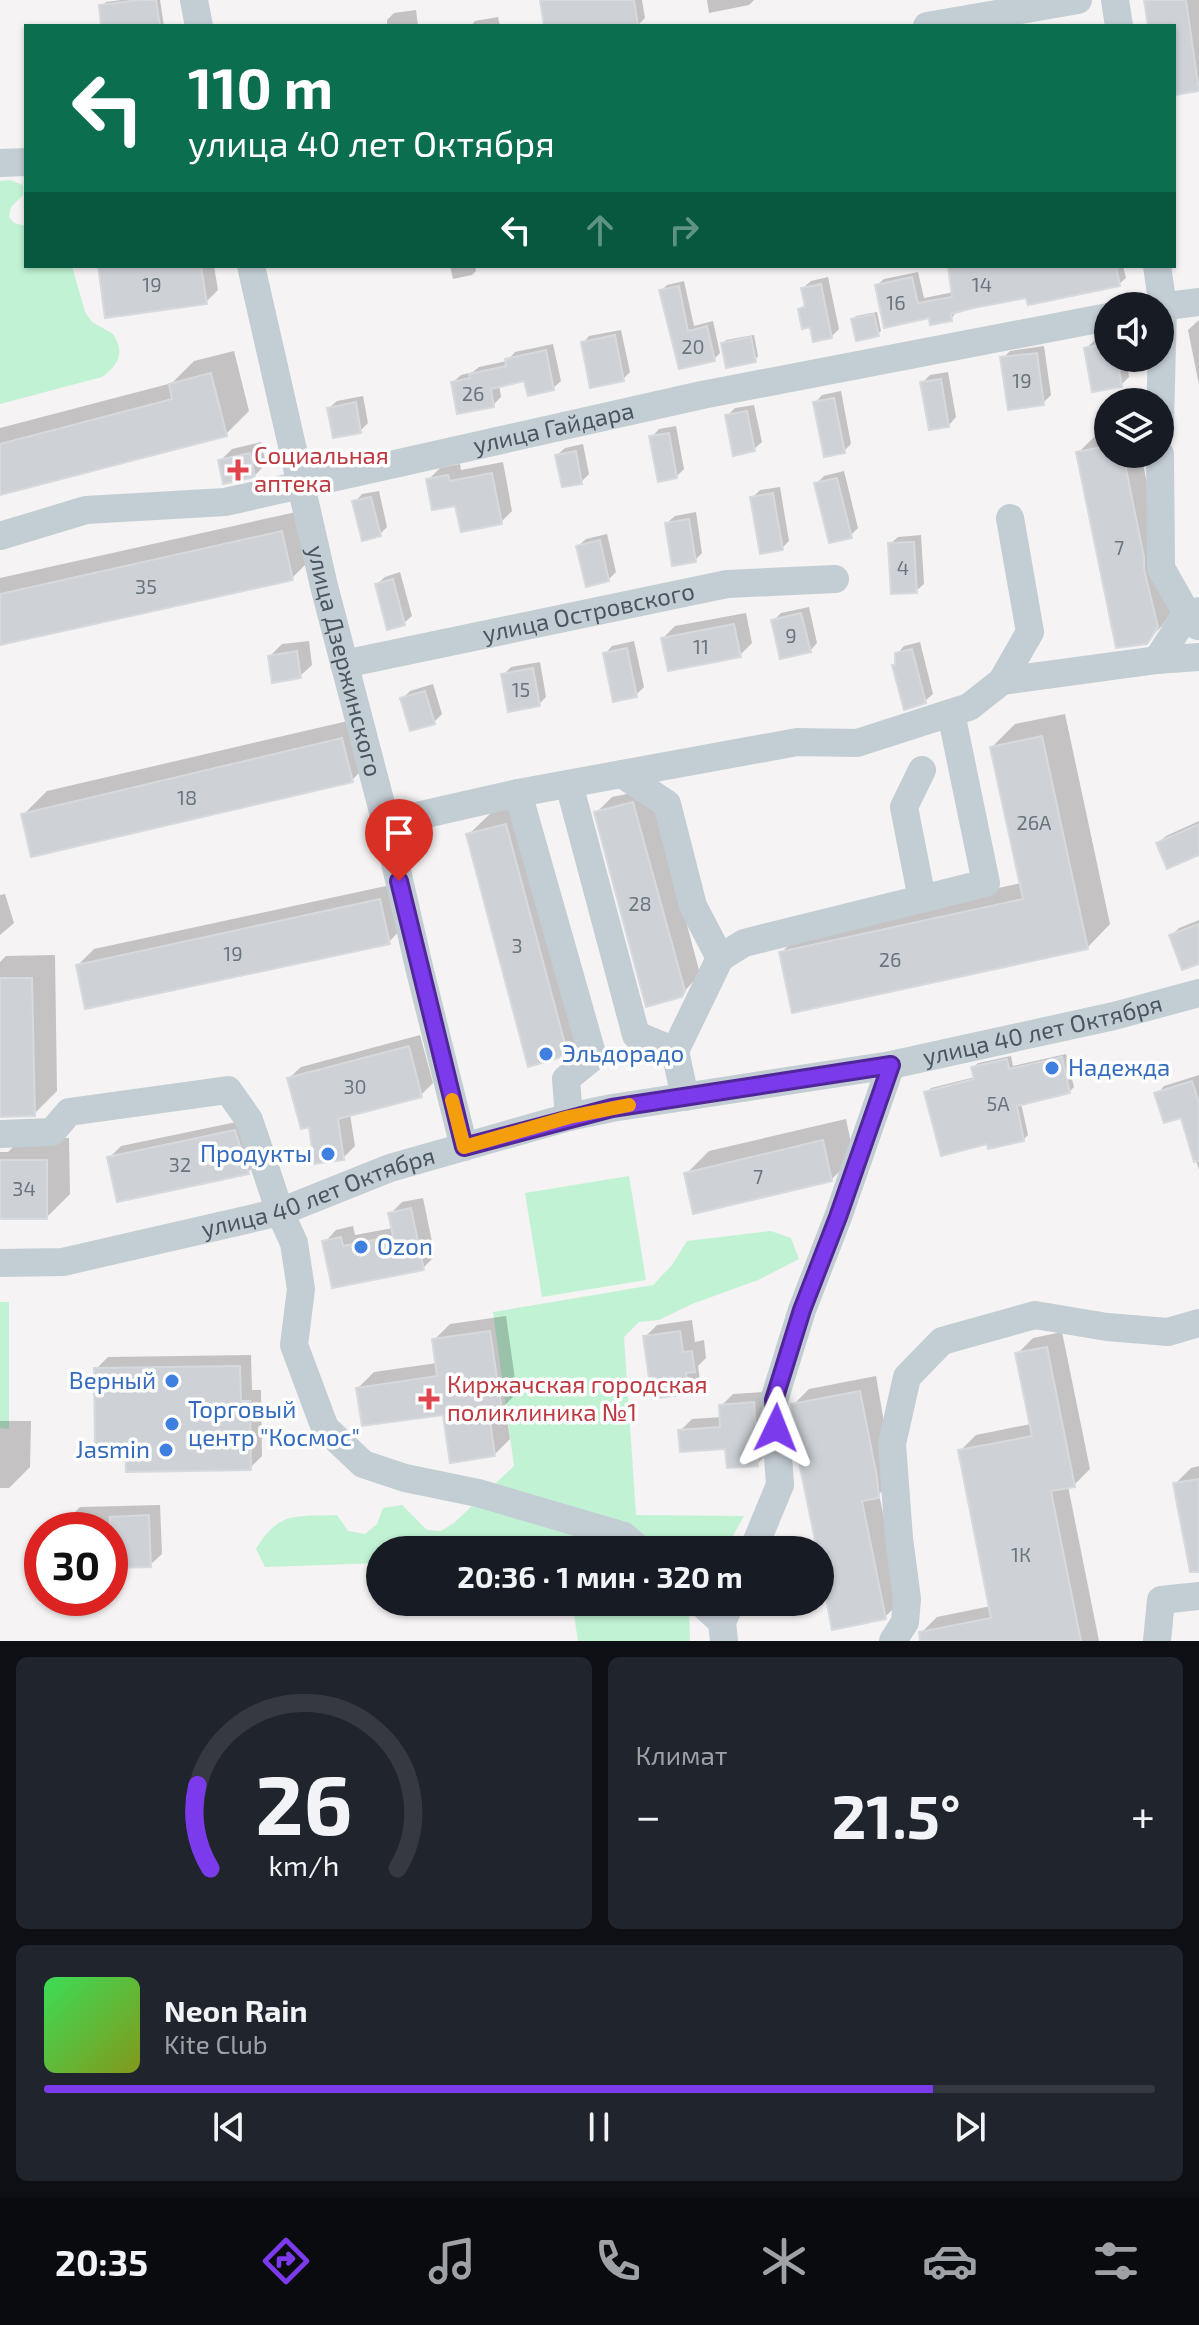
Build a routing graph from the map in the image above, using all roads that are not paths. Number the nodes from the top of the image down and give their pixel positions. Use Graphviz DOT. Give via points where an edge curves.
graph roads {
  1 [pos="194,0"];
  2 [pos="1078,0"];
  3 [pos="1115,0"];
  4 [pos="199,24"];
  5 [pos="939,24"];
  6 [pos="1119,24"];
  7 [pos="24,162"];
  8 [pos="0,163"];
  9 [pos="251,268"];
  10 [pos="1157,268"];
  11 [pos="1160,292"];
  12 [pos="1199,302"];
  13 [pos="1174,305"];
  14 [pos="1094,320"];
  15 [pos="1160,468"];
  16 [pos="301,484"];
  17 [pos="1010,518"];
  18 [pos="0,536"];
  19 [pos="835,579"];
  20 [pos="1195,617"];
  21 [pos="1199,657"];
  22 [pos="1157,660"];
  23 [pos="344,664"];
  24 [pos="1002,681"];
  25 [pos="951,713"];
  26 [pos="680,764"];
  27 [pos="922,770"];
  28 [pos="622,774"];
  29 [pos="569,784"];
  30 [pos="518,793"];
  31 [pos="667,804"];
  32 [pos="386,823"];
  33 [pos="596,895"];
  34 [pos="922,899"];
  35 [pos="551,908"];
  36 [pos="720,958"];
  37 [pos="1199,993"];
  38 [pos="636,1035"];
  39 [pos="675,1051"];
  40 [pos="593,1057"];
  41 [pos="891,1065"];
  42 [pos="685,1097"];
  43 [pos="569,1117"];
  44 [pos="0,1134"];
  45 [pos="464,1147"];
  46 [pos="280,1212"];
  47 [pos="0,1263"];
  48 [pos="1199,1323"];
  49 [pos="624,1536"];
  50 [pos="759,1536"];
  51 [pos="1199,1596"];
  52 [pos="893,1641"];
  53 [pos="1157,1641"];
  1 -- 4 [label="street"];
  2 -- 5 [label="street"];
  3 -- 6 [label="street"];
  7 -- 8 [label="street"];
  9 -- 16 [label="street, улица Дзержинского"];
  10 -- 11 [label="street"];
  12 -- 13 [label="street"];
  14 -- 16 [label="street, улица Гайдара" via="702,395"];
  15 -- 20 [label="street" via="1161,568"];
  16 -- 18 [label="street, улица Гайдара" via="225,502 86,510"];
  16 -- 23 [label="street, улица Дзержинского"];
  17 -- 24 [label="street" via="1030,632"];
  19 -- 23 [label="street, улица Островского" via="727,584"];
  20 -- 22 [label="street"];
  21 -- 22 [label="street"];
  22 -- 24 [label="street"];
  23 -- 32 [label="street, улица Дзержинского"];
  24 -- 25 [label="street" via="969,707"];
  25 -- 26 [label="street" via="857,743 797,742"];
  25 -- 34 [label="street" via="986,883"];
  26 -- 28 [label="street"];
  26 -- 31 [label="street"];
  27 -- 34 [label="street" via="904,807"];
  28 -- 29 [label="street"];
  28 -- 31 [label="street"];
  29 -- 30 [label="street"];
  29 -- 33 [label="street"];
  30 -- 32 [label="street"];
  30 -- 35 [label="street"];
  31 -- 36 [label="street" via="693,906"];
  32 -- 45 [label="street, улица Дзержинского"];
  33 -- 35 [label="street"];
  33 -- 38 [label="street"];
  34 -- 36 [label="street" via="744,943"];
  35 -- 40 [label="street"];
  36 -- 39 [label="street"];
  37 -- 41 [label="street, улица 40 лет Октября"];
  38 -- 39 [label="street"];
  38 -- 40 [label="street"];
  39 -- 42 [label="street"];
  40 -- 43 [label="street" via="566,1079"];
  41 -- 42 [label="street, улица 40 лет Октября"];
  41 -- 50 [label="street" via="774,1400 780,1485"];
  42 -- 43 [label="street, улица 40 лет Октября"];
  43 -- 45 [label="street, улица 40 лет Октября"];
  44 -- 46 [label="street" via="52,1132 69,1112 228,1090 249,1120"];
  45 -- 46 [label="street, улица 40 лет Октября" via="390,1168"];
  46 -- 47 [label="street, улица 40 лет Октября" via="63,1262"];
  46 -- 49 [label="street" via="294,1243 301,1289 294,1345 325,1428 363,1464"];
  48 -- 52 [label="street" via="1168,1332 1035,1315 942,1341 907,1377 892,1444 907,1599 905,1622"];
  51 -- 53 [label="street" via="1161,1600"];
}
